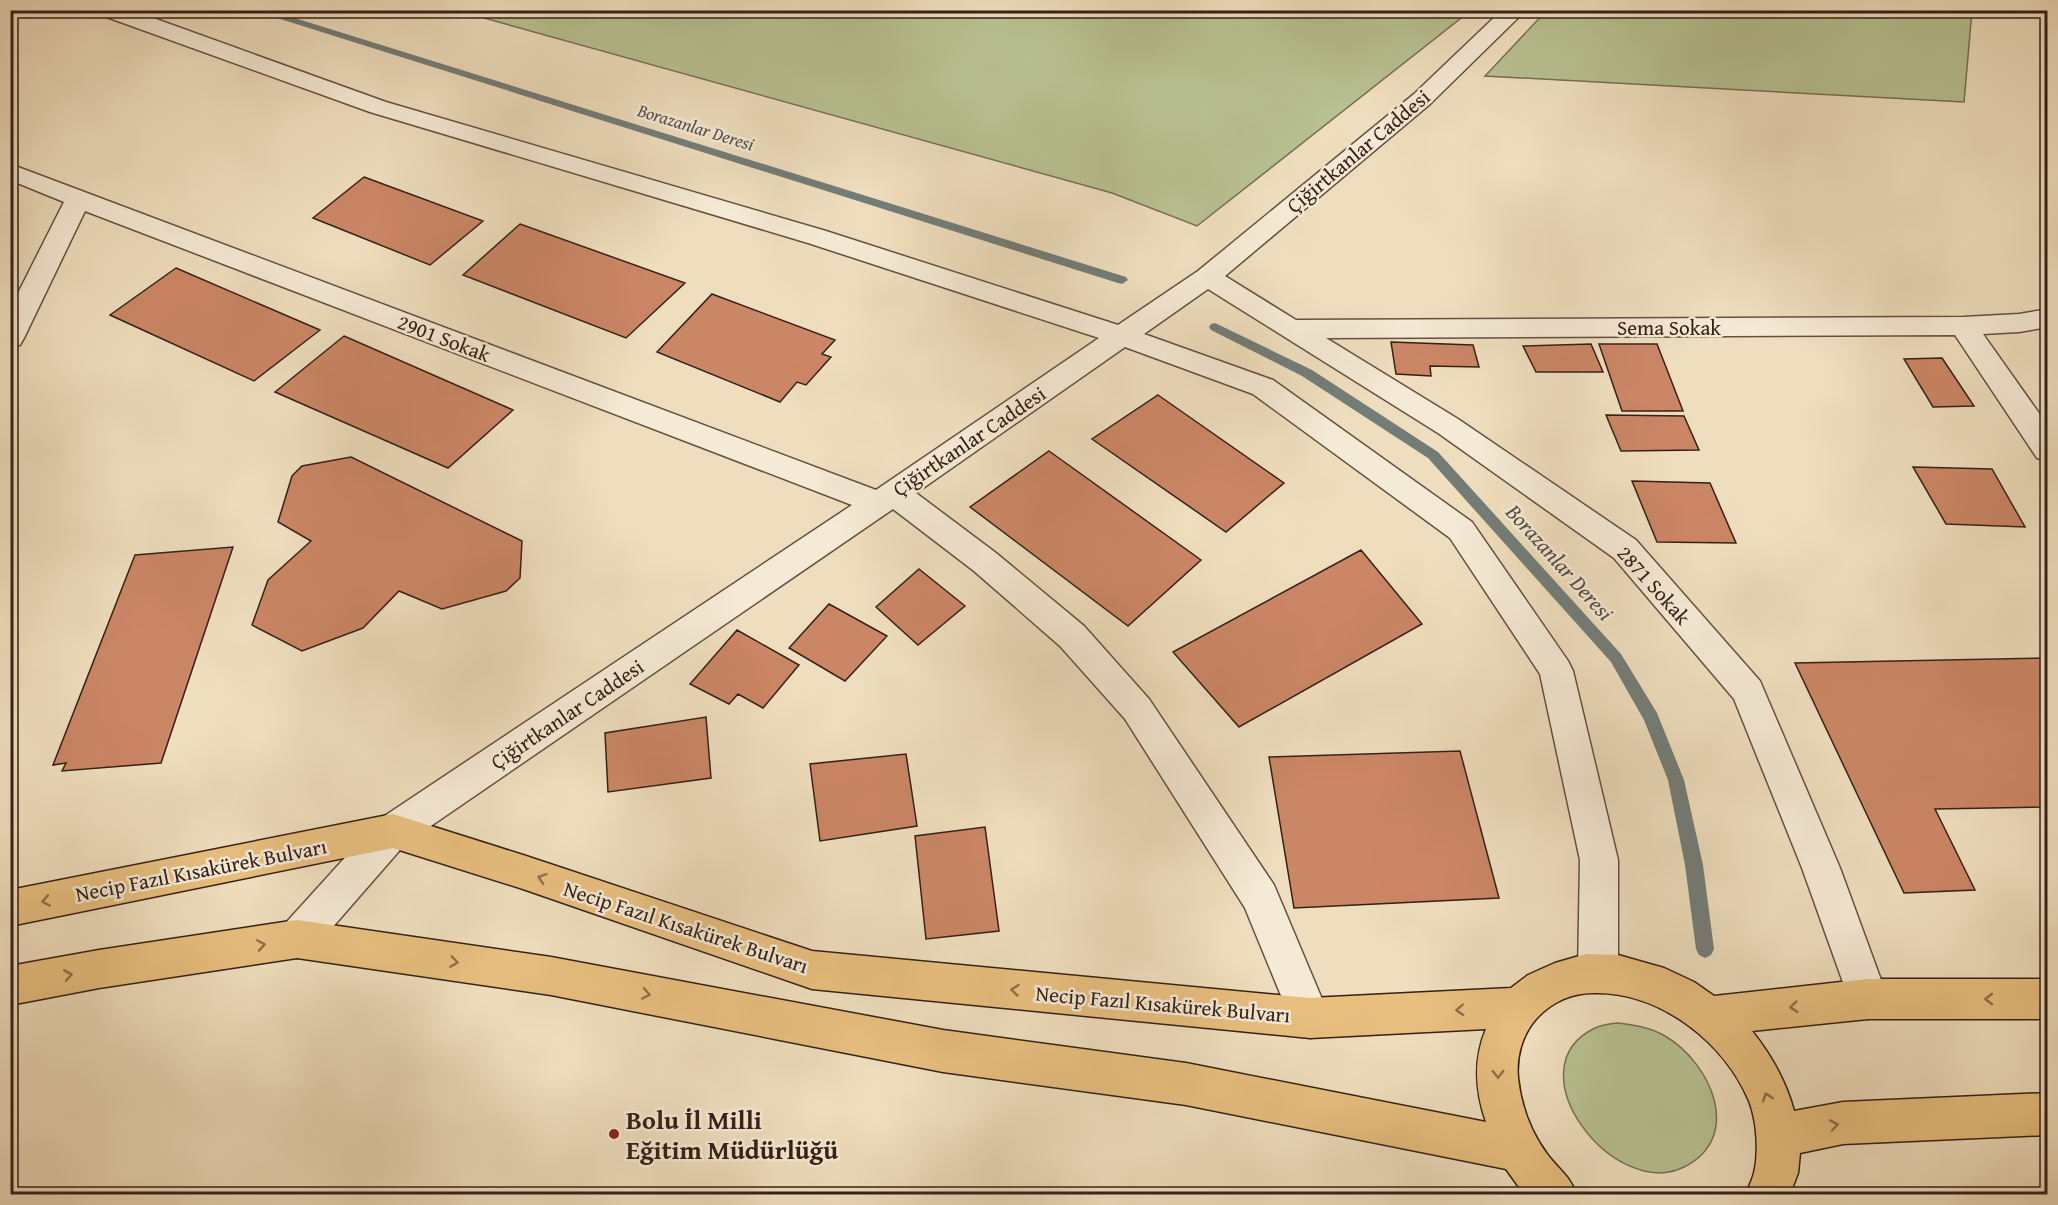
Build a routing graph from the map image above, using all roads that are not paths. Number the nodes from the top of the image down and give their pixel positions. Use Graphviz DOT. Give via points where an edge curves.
graph roads {
  1 [pos="109,10"];
  2 [pos="1515,10"];
  3 [pos="10,171"];
  4 [pos="78,199"];
  5 [pos="1207,277"];
  6 [pos="22,293"];
  7 [pos="2048,318"];
  8 [pos="1963,326"];
  9 [pos="1290,328"];
  10 [pos="1123,336"];
  11 [pos="10,338"];
  12 [pos="2048,450"];
  13 [pos="886,498"];
  14 [pos="393,831"];
  15 [pos="10,908"];
  16 [pos="297,939"];
  17 [pos="1598,973"];
  18 [pos="10,986"];
  19 [pos="1868,999"];
  20 [pos="2048,999"];
  21 [pos="1519,1007"];
  22 [pos="1711,1016"];
  23 [pos="1310,1018"];
  24 [pos="2048,1114"];
  25 [pos="1776,1136"];
  26 [pos="1538,1180"];
  27 [pos="1768,1194"];
  1 -- 10 [label="street" via="378,107 817,237"];
  2 -- 5 [label="street, Çiğirtkanlar Caddesi" via="1422,99"];
  3 -- 4 [label="street, 2901 Sokak"];
  4 -- 6 [label="street"];
  4 -- 13 [label="street, 2901 Sokak"];
  5 -- 9 [label="street, 2871 Sokak"];
  5 -- 10 [label="street, Çiğirtkanlar Caddesi"];
  6 -- 11 [label="street"];
  7 -- 8 [label="street, Sema Sokak"];
  8 -- 9 [label="street, Sema Sokak"];
  8 -- 12 [label="street"];
  9 -- 19 [label="street, 2871 Sokak" via="1448,426 1624,549 1748,691 1821,868"];
  10 -- 13 [label="street, Çiğirtkanlar Caddesi"];
  10 -- 17 [label="street" via="1263,387 1461,530 1556,671 1599,860"];
  13 -- 14 [label="street, Çiğirtkanlar Caddesi"];
  13 -- 23 [label="street, 2901 Sokak" via="985,562 1072,636 1137,709 1260,898"];
  14 -- 15 [label="main road, Necip Fazıl Kısakürek Bulvarı, one-way"];
  14 -- 16 [label="street, Çiğirtkanlar Caddesi"];
  23 -- 14 [label="main road, Necip Fazıl Kısakürek Bulvarı, one-way" via="812,970"];
  18 -- 16 [label="main road, one-way"];
  16 -- 26 [label="main road, one-way" via="551,976 943,1051 1186,1084"];
  17 -- 21 [label="main road" via="1567,977 1541,988"];
  17 -- 22 [label="main road" via="1638,978 1668,989"];
  20 -- 19 [label="main road, one-way"];
  19 -- 22 [label="main road, one-way"];
  21 -- 23 [label="main road, Necip Fazıl Kısakürek Bulvarı, one-way"];
  21 -- 26 [label="main road, one-way" via="1503,1036 1496,1072 1502,1112"];
  25 -- 22 [label="main road, one-way" via="1768,1094 1746,1053"];
  25 -- 24 [label="main road, one-way" via="1843,1123"];
  25 -- 27 [label="main road" via="1777,1172"];
}
